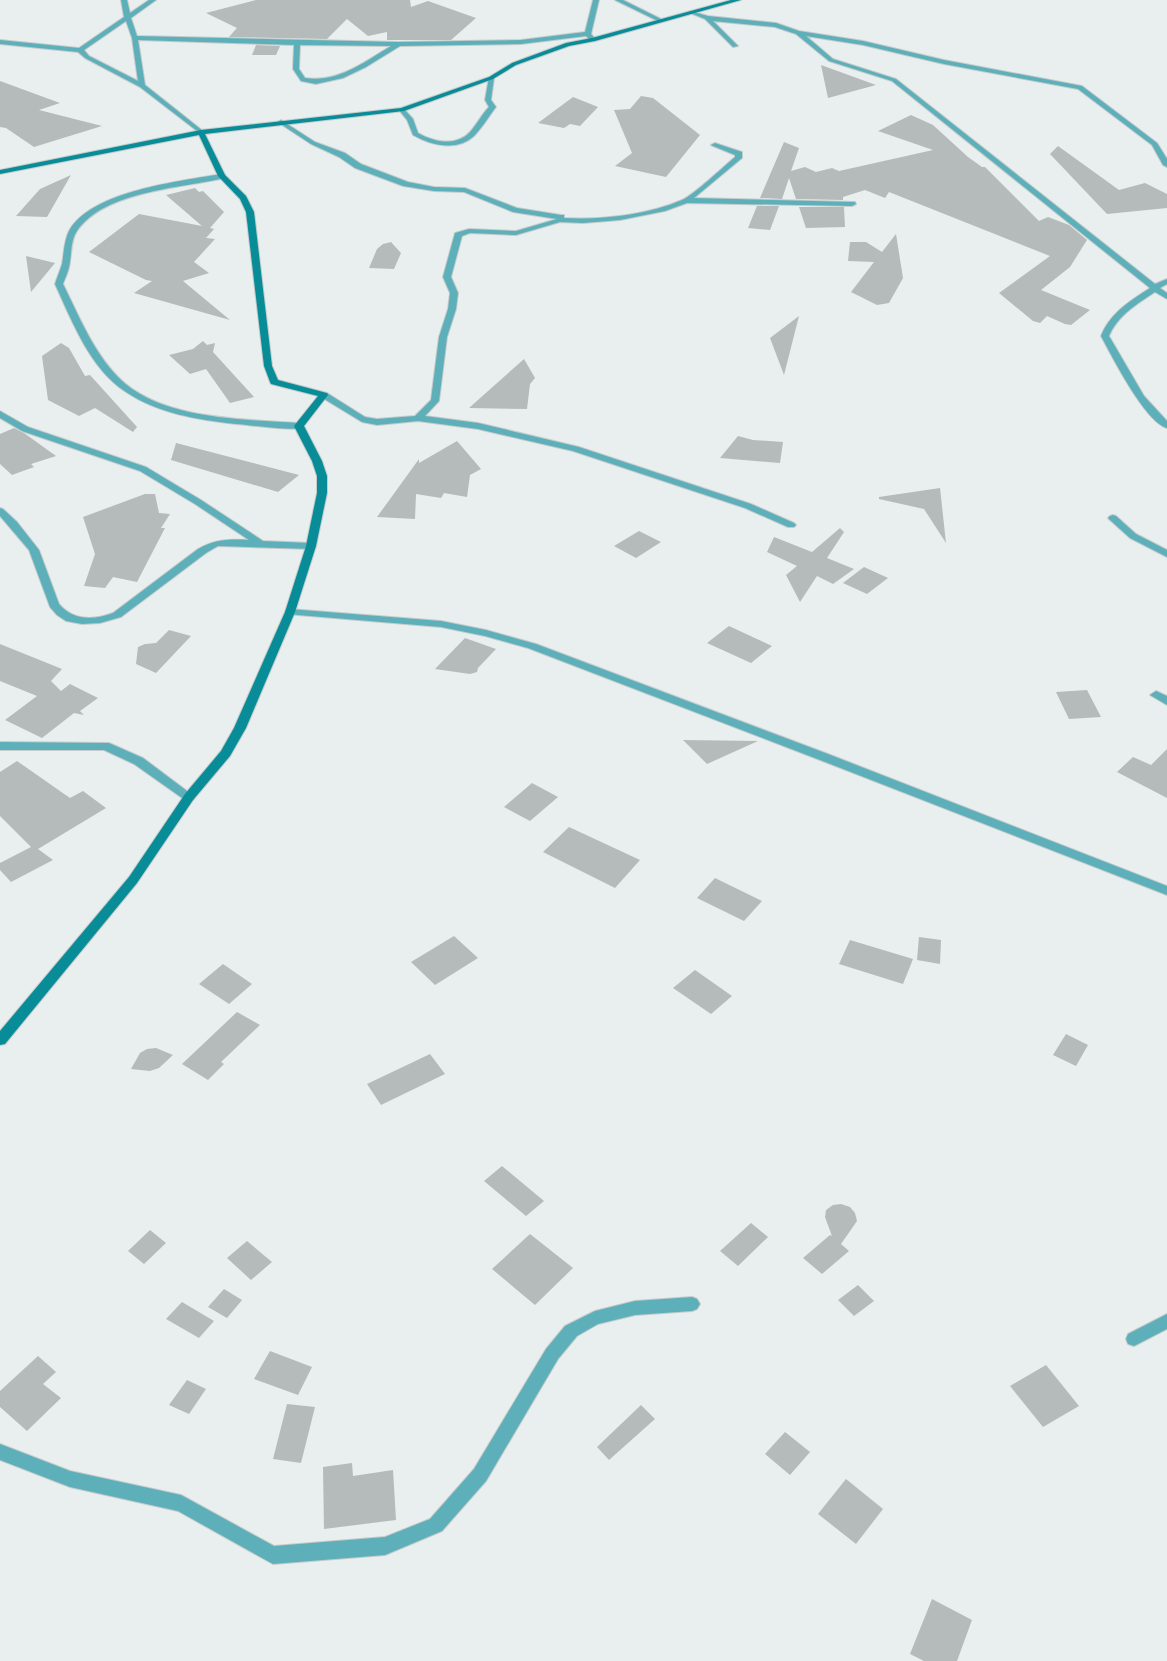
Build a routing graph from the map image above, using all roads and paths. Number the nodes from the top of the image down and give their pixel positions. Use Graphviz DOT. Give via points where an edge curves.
graph roads {
  1 [pos="124,0"];
  2 [pos="153,0"];
  3 [pos="596,0"];
  4 [pos="618,0"];
  5 [pos="738,0"];
  6 [pos="692,12"];
  7 [pos="127,16"];
  8 [pos="707,18"];
  9 [pos="660,20"];
  10 [pos="798,33"];
  11 [pos="590,37"];
  12 [pos="136,38"];
  13 [pos="0,42"];
  14 [pos="8,43"];
  15 [pos="298,44"];
  16 [pos="398,44"];
  17 [pos="0,46"];
  18 [pos="736,46"];
  19 [pos="80,50"];
  20 [pos="491,78"];
  21 [pos="142,86"];
  22 [pos="402,110"];
  23 [pos="281,122"];
  24 [pos="201,132"];
  25 [pos="1155,144"];
  26 [pos="1167,144"];
  27 [pos="714,145"];
  28 [pos="1167,165"];
  29 [pos="0,172"];
  30 [pos="222,176"];
  31 [pos="686,201"];
  32 [pos="852,204"];
  33 [pos="583,221"];
  34 [pos="1167,281"];
  35 [pos="1154,288"];
  36 [pos="1167,297"];
  37 [pos="324,396"];
  38 [pos="0,414"];
  39 [pos="418,418"];
  40 [pos="1167,425"];
  41 [pos="299,426"];
  42 [pos="0,511"];
  43 [pos="1113,518"];
  44 [pos="791,525"];
  45 [pos="264,545"];
  46 [pos="311,546"];
  47 [pos="1167,554"];
  48 [pos="290,612"];
  49 [pos="1156,695"];
  50 [pos="1167,701"];
  51 [pos="0,746"];
  52 [pos="189,797"];
  53 [pos="1167,891"];
  54 [pos="0,1040"];
  55 [pos="692,1304"];
  56 [pos="1167,1321"];
  57 [pos="1134,1339"];
  58 [pos="0,1452"];
  1 -- 7 [label="street"];
  2 -- 7 [label="street"];
  3 -- 11 [label="street"];
  4 -- 9 [label="street"];
  5 -- 6 [label="street"];
  6 -- 8 [label="street"];
  6 -- 9 [label="street"];
  7 -- 12 [label="street"];
  7 -- 19 [label="street"];
  8 -- 10 [label="street" via="776,25"];
  8 -- 18 [label="street"];
  9 -- 11 [label="street"];
  10 -- 25 [label="street" via="862,43 944,62 1080,87"];
  10 -- 35 [label="street" via="831,60 894,80"];
  11 -- 16 [label="street" via="521,42"];
  11 -- 20 [label="street" via="514,64"];
  12 -- 15 [label="street"];
  12 -- 21 [label="street"];
  13 -- 14 [label="street"];
  14 -- 17 [label="street"];
  14 -- 19 [label="street"];
  15 -- 16 [label="street"];
  15 -- 16 [label="street" via="296,69 303,80 311,82 331,81 344,76"];
  19 -- 21 [label="street" via="87,57"];
  20 -- 22 [label="street"];
  20 -- 22 [label="street" via="488,100 493,107 484,115 471,135 454,143 434,143 415,134 410,119"];
  21 -- 24 [label="street"];
  22 -- 23 [label="street"];
  23 -- 24 [label="street"];
  23 -- 33 [label="street" via="358,166 406,184 434,189 465,190 516,210"];
  24 -- 29 [label="street"];
  24 -- 30 [label="street"];
  25 -- 26 [label="street"];
  25 -- 28 [label="street"];
  27 -- 31 [label="street" via="739,154 738,158"];
  30 -- 37 [label="street" via="243,198 250,212 268,366 274,382"];
  30 -- 41 [label="street" via="147,190 113,202 86,216 73,230 59,284 80,328 97,355 128,390 176,410 221,419"];
  31 -- 32 [label="street"];
  31 -- 33 [label="street" via="632,216"];
  33 -- 39 [label="street" via="560,220 516,233 469,230 458,235 447,277 454,293 443,337 435,401"];
  34 -- 35 [label="street"];
  35 -- 36 [label="street"];
  35 -- 40 [label="street" via="1115,318 1107,327 1104,336 1142,399"];
  37 -- 39 [label="street" via="362,419 377,422"];
  37 -- 41 [label="street"];
  38 -- 45 [label="street" via="25,429 144,469"];
  39 -- 44 [label="street" via="478,426 576,449 748,506"];
  41 -- 46 [label="street" via="322,476 322,493"];
  42 -- 45 [label="street" via="34,550 54,607 63,616 76,620 105,620 117,615 214,544 222,542"];
  43 -- 47 [label="street" via="1133,536"];
  45 -- 46 [label="street"];
  46 -- 48 [label="street"];
  48 -- 52 [label="street" via="240,728 226,752"];
  48 -- 53 [label="street" via="441,624 532,646 824,756"];
  49 -- 50 [label="street"];
  51 -- 52 [label="street" via="105,746 120,750 137,759"];
  52 -- 54 [label="street" via="133,880"];
  55 -- 58 [label="street" via="635,1308 595,1318 571,1331 552,1354 480,1475 436,1525 385,1546 273,1555 181,1503 70,1479"];
  56 -- 57 [label="street"];
}
